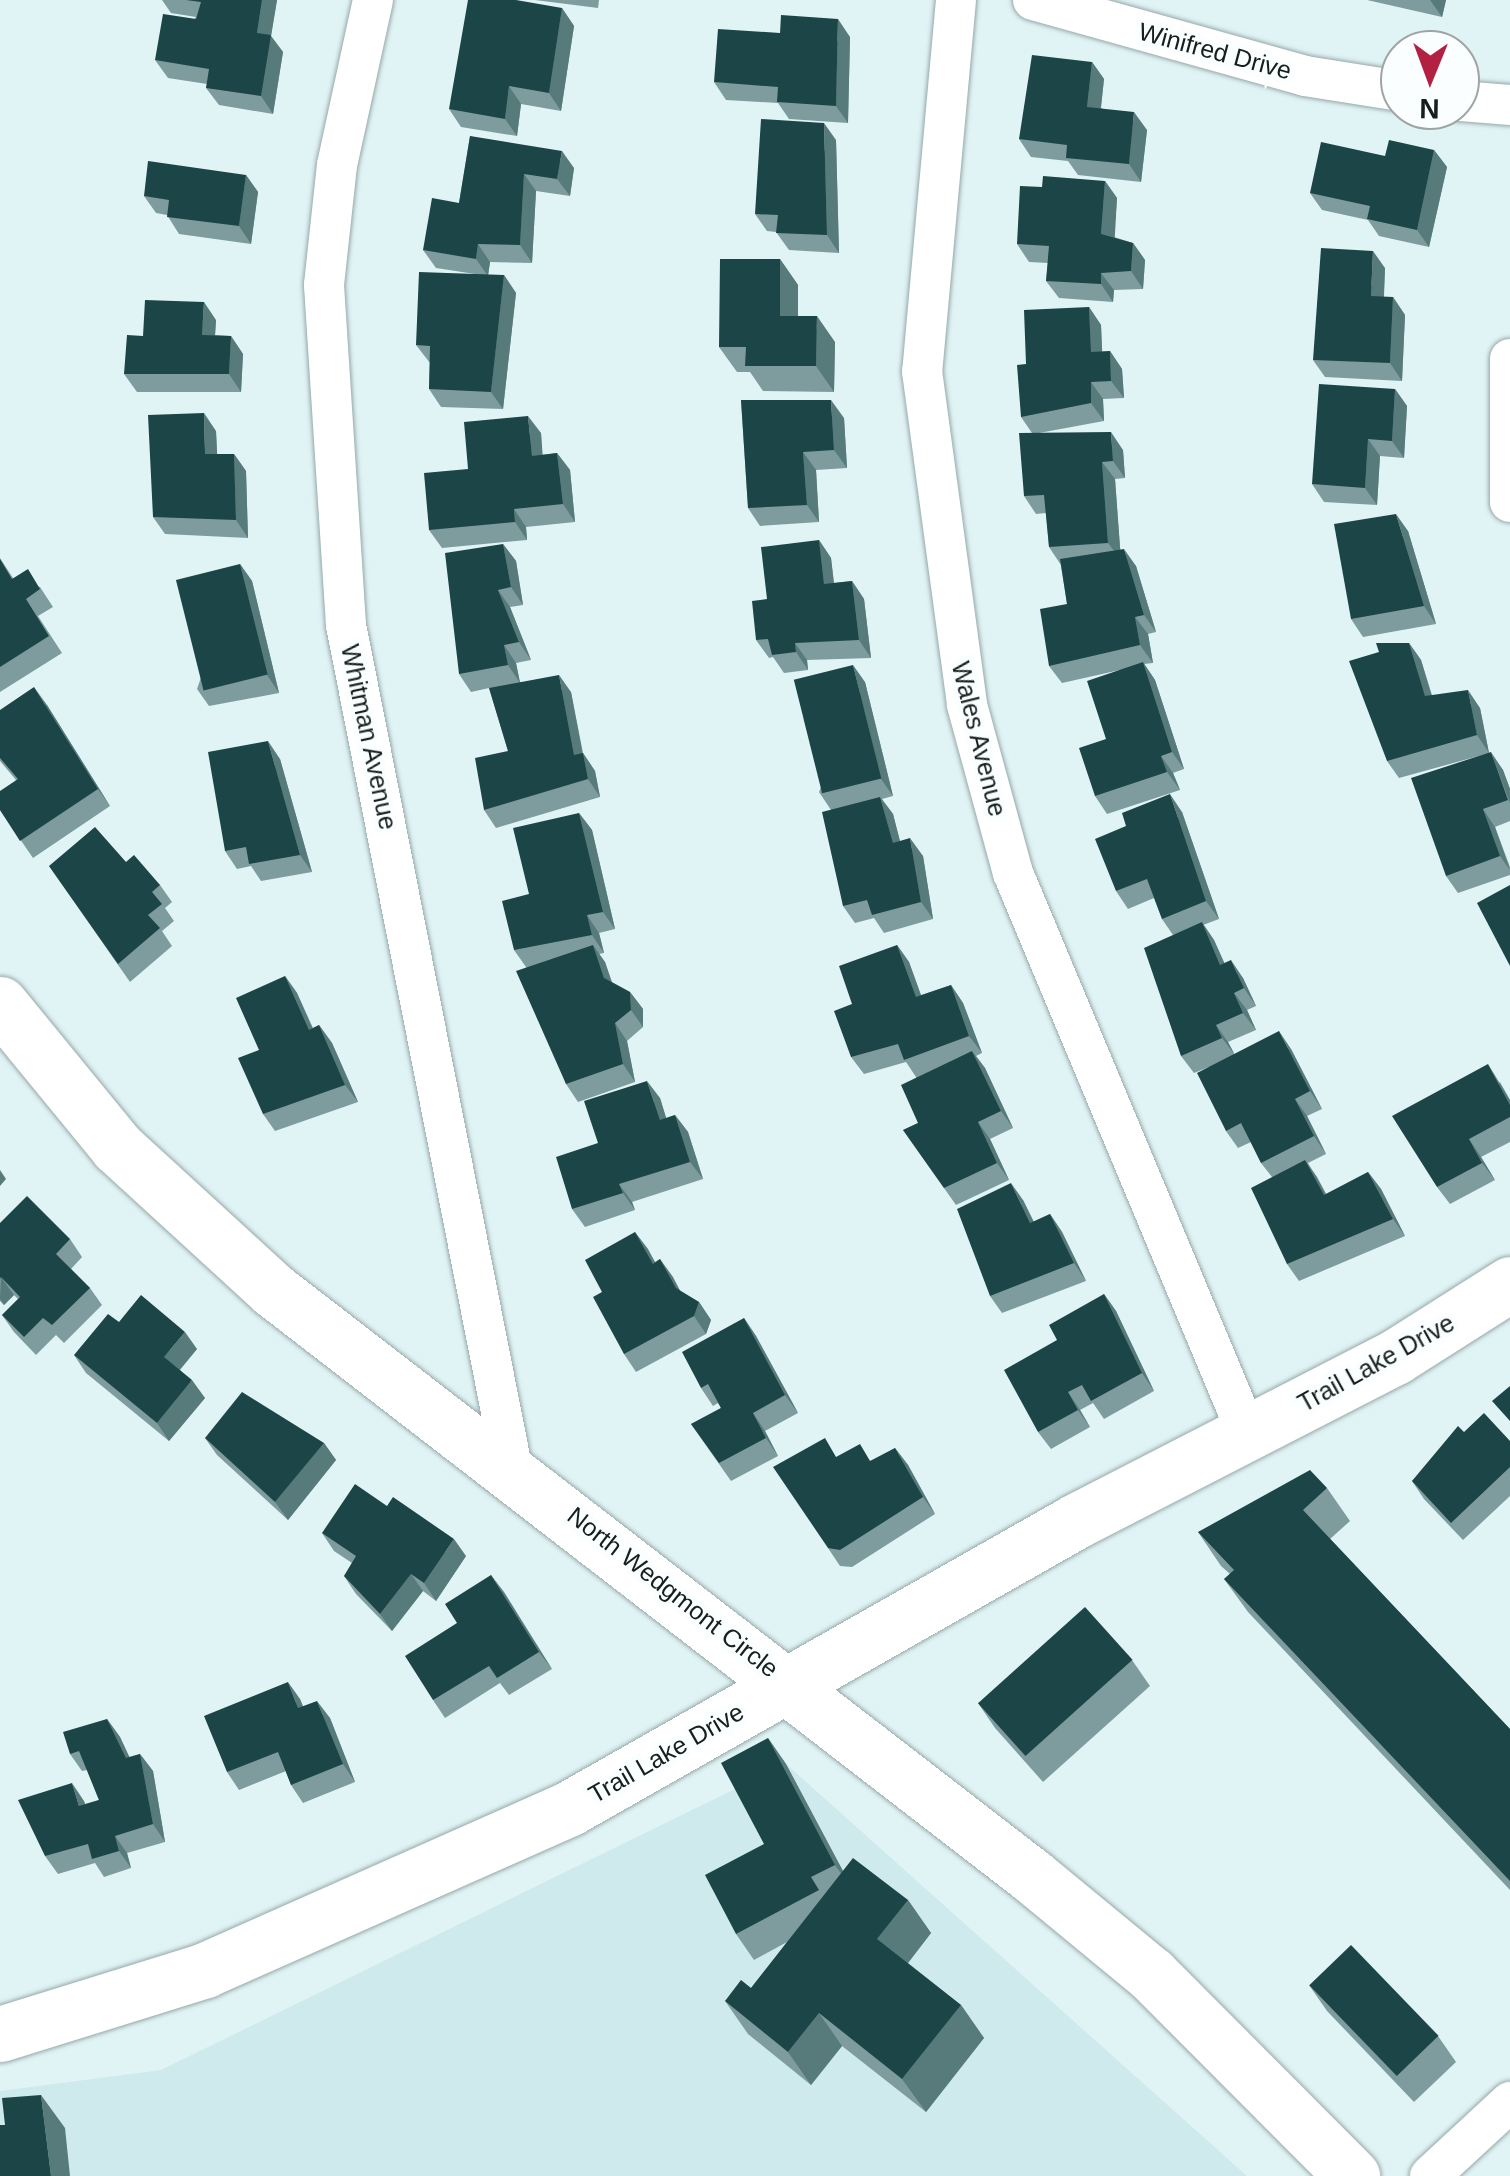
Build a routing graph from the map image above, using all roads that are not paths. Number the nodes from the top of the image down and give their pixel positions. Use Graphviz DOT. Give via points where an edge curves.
graph roads {
  1 [pos="373,0"];
  2 [pos="956,0"];
  3 [pos="1033,0"];
  4 [pos="1380,89"];
  5 [pos="1480,103"];
  6 [pos="1510,105"];
  7 [pos="1510,360"];
  8 [pos="1510,502"];
  9 [pos="0,1004"];
  10 [pos="1510,1284"];
  11 [pos="1247,1434"];
  12 [pos="512,1467"];
  13 [pos="790,1683"];
  14 [pos="0,2034"];
  15 [pos="1510,2102"];
  16 [pos="1352,2176"];
  17 [pos="1430,2176"];
  1 -- 12 [label="street, Whitman Avenue" via="337,165 324,285 346,626"];
  2 -- 11 [label="street, Wales Avenue" via="922,371 967,706 1020,891"];
  3 -- 4 [label="street, Winifred Drive" via="1305,76"];
  5 -- 6 [label="street"];
  7 -- 8 [label="street"];
  9 -- 12 [label="street, North Wedgmont Circle" via="118,1146 272,1290"];
  10 -- 11 [label="street, Trail Lake Drive"];
  11 -- 13 [label="street, Trail Lake Drive"];
  12 -- 13 [label="street, North Wedgmont Circle"];
  13 -- 14 [label="street, Trail Lake Drive" via="552,1816 205,1970"];
  13 -- 16 [label="street, North Wedgmont Circle" via="1151,1974"];
  15 -- 17 [label="street"];
}
